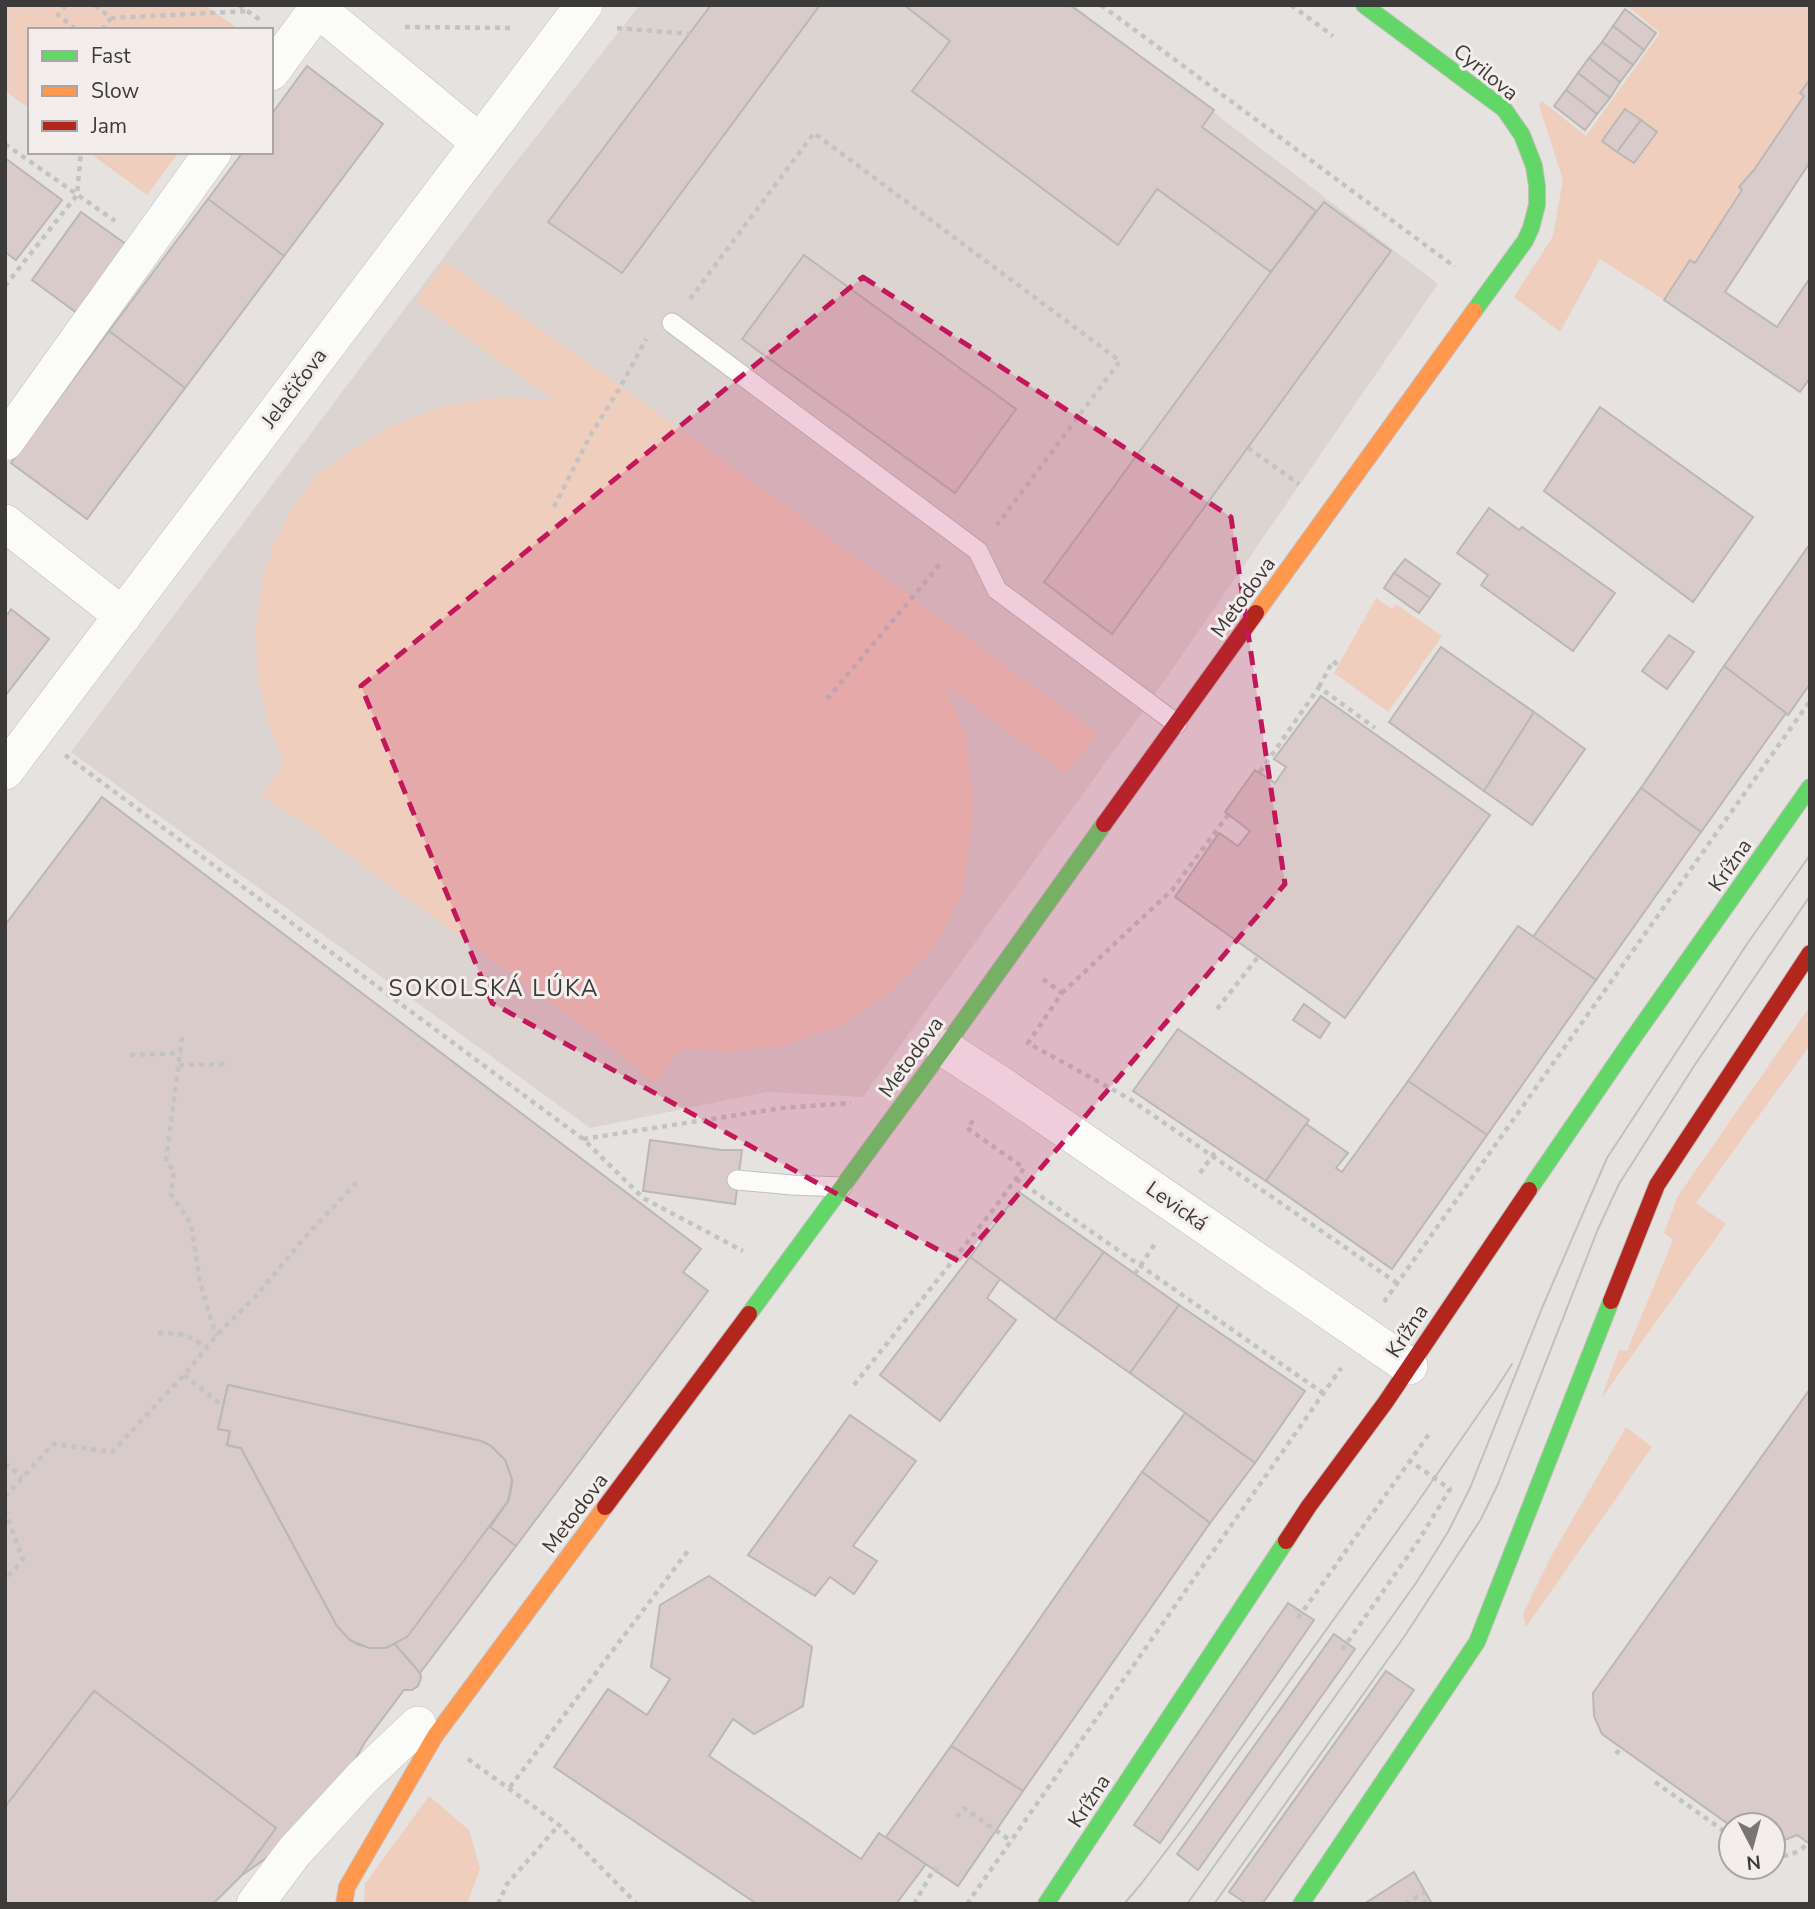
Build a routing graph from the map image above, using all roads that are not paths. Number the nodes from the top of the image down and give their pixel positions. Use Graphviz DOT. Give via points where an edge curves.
graph roads {
  1 [pos="1364,5"];
  2 [pos="584,6"];
  3 [pos="326,14"];
  4 [pos="273,70"];
  5 [pos="480,142"];
  6 [pos="212,154"];
  7 [pos="1525,241"];
  8 [pos="672,323"];
  9 [pos="5,442"];
  10 [pos="5,523"];
  11 [pos="123,615"];
  12 [pos="1177,724"];
  13 [pos="5,771"];
  14 [pos="1810,787"];
  15 [pos="1810,953"];
  16 [pos="944,1048"];
  17 [pos="737,1180"];
  18 [pos="842,1187"];
  19 [pos="1409,1366"];
  20 [pos="426,1730"];
  21 [pos="254,1904"];
  22 [pos="345,1904"];
  23 [pos="1046,1904"];
  24 [pos="1301,1904"];
  1 -- 7 [label="street, Cyrilova" via="1504,109 1522,135 1537,186 1537,205"];
  2 -- 5 [label="street, Jelačičova"];
  3 -- 4 [label="street"];
  3 -- 5 [label="street"];
  5 -- 11 [label="street, Jelačičova"];
  6 -- 9 [label="street"];
  7 -- 12 [label="street, Metodova"];
  8 -- 12 [label="lane" via="978,551 997,590"];
  10 -- 11 [label="street"];
  11 -- 13 [label="street, Jelačičova"];
  12 -- 16 [label="street, Metodova"];
  14 -- 19 [label="street, Krížna"];
  15 -- 24 [label="street" via="1657,1185 1477,1642"];
  16 -- 18 [label="street, Metodova"];
  16 -- 19 [label="street, Levická"];
  17 -- 18 [label="lane"];
  18 -- 20 [label="street, Metodova" via="738,1330"];
  19 -- 23 [label="street, Krížna" via="1309,1506"];
  20 -- 21 [label="street" via="363,1777 294,1852"];
  20 -- 22 [label="street, Metodova" via="347,1887"];
}
